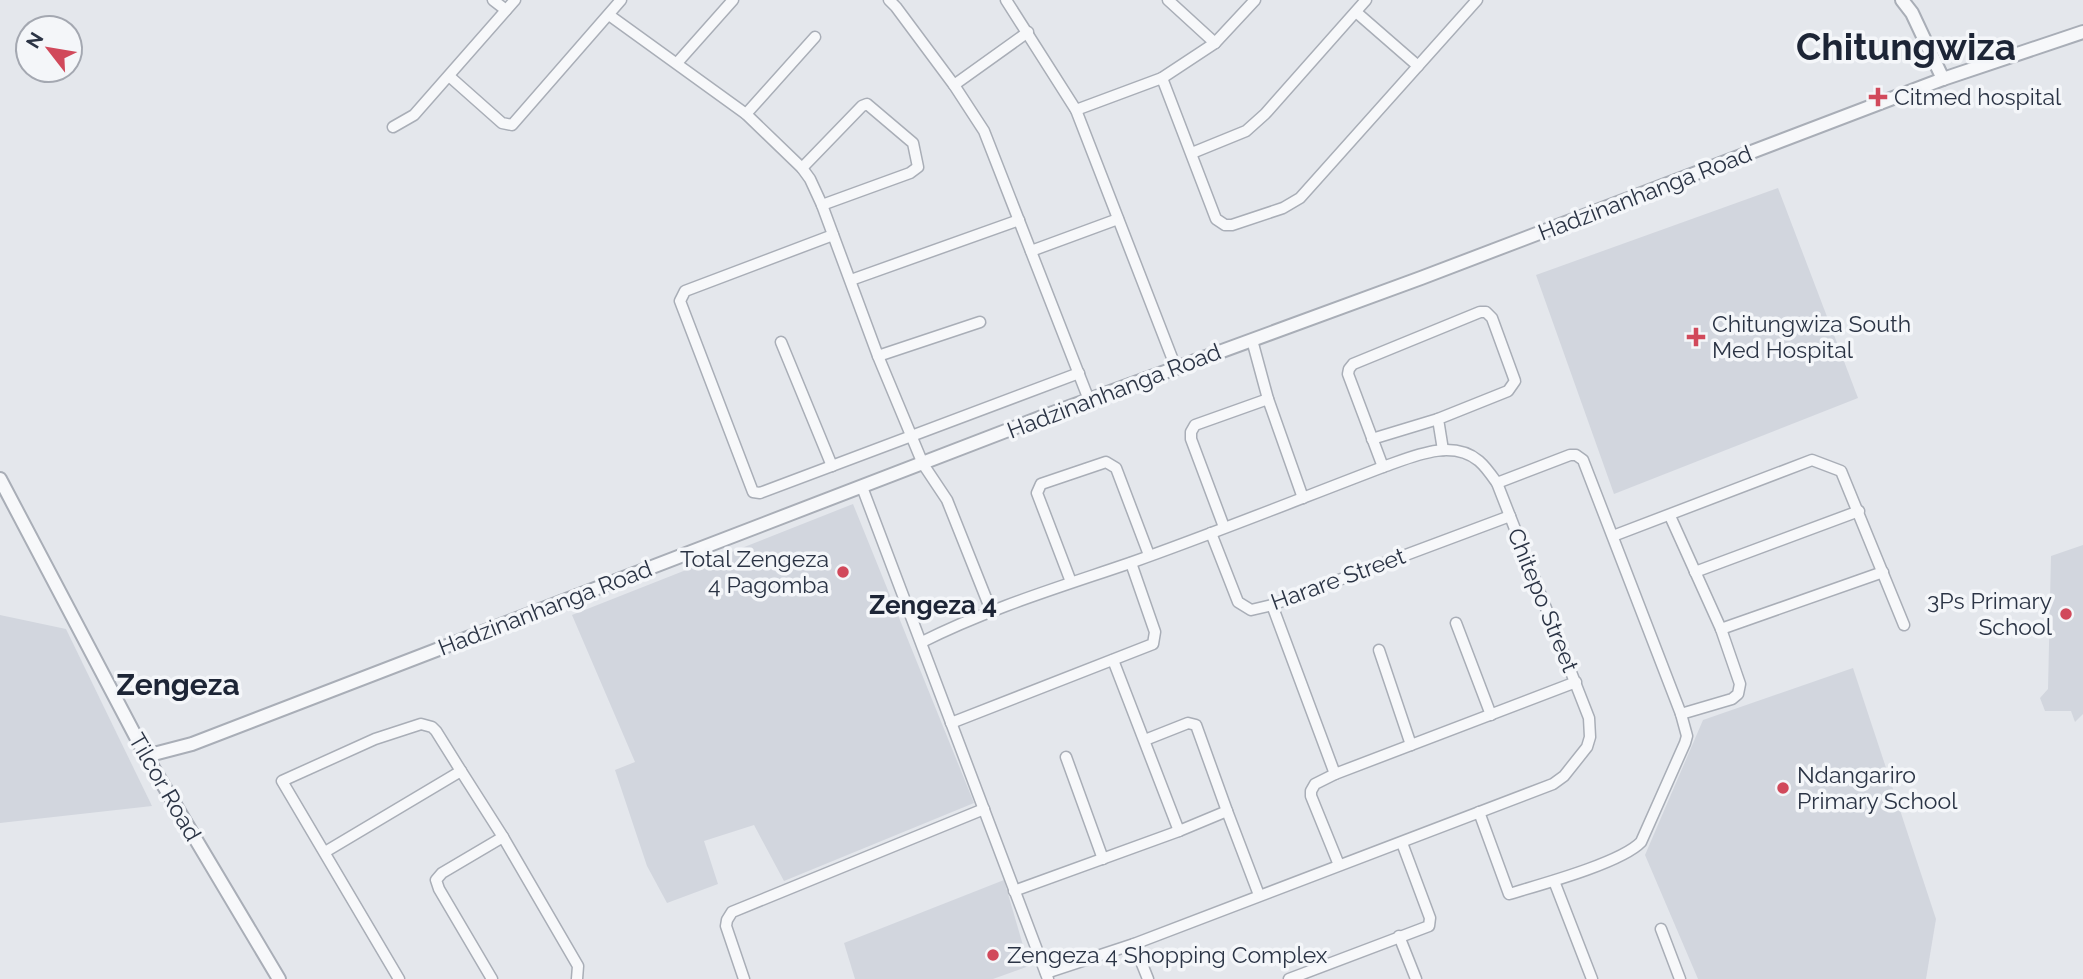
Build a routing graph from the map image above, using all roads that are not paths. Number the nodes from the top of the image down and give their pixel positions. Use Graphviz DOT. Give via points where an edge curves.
graph roads {
  1 [pos="494,0"];
  2 [pos="515,0"];
  3 [pos="621,0"];
  4 [pos="733,0"];
  5 [pos="889,0"];
  6 [pos="1006,0"];
  7 [pos="1168,0"];
  8 [pos="1255,0"];
  9 [pos="1366,0"];
  10 [pos="1477,0"];
  11 [pos="1902,0"];
  12 [pos="506,10"];
  13 [pos="1356,12"];
  14 [pos="609,15"];
  15 [pos="1028,32"];
  16 [pos="2083,32"];
  17 [pos="815,37"];
  18 [pos="1215,43"];
  19 [pos="677,63"];
  20 [pos="1418,66"];
  21 [pos="449,76"];
  22 [pos="1162,78"];
  23 [pos="1943,79"];
  24 [pos="954,85"];
  25 [pos="1076,110"];
  26 [pos="746,114"];
  27 [pos="393,127"];
  28 [pos="1192,153"];
  29 [pos="802,168"];
  30 [pos="822,205"];
  31 [pos="1019,219"];
  32 [pos="1118,219"];
  33 [pos="833,235"];
  34 [pos="1031,251"];
  35 [pos="851,280"];
  36 [pos="980,322"];
  37 [pos="1252,340"];
  38 [pos="781,342"];
  39 [pos="878,356"];
  40 [pos="1176,368"];
  41 [pos="1079,373"];
  42 [pos="1268,399"];
  43 [pos="1089,400"];
  44 [pos="1438,419"];
  45 [pos="911,436"];
  46 [pos="1372,439"];
  47 [pos="1443,450"];
  48 [pos="923,464"];
  49 [pos="832,466"];
  50 [pos="1383,467"];
  51 [pos="0,479"];
  52 [pos="1497,483"];
  53 [pos="862,487"];
  54 [pos="1303,498"];
  55 [pos="1859,511"];
  56 [pos="1510,516"];
  57 [pos="1670,516"];
  58 [pos="1224,527"];
  59 [pos="1211,533"];
  60 [pos="1613,536"];
  61 [pos="1149,555"];
  62 [pos="1131,562"];
  63 [pos="1695,572"];
  64 [pos="1883,572"];
  65 [pos="1071,582"];
  66 [pos="1272,605"];
  67 [pos="992,613"];
  68 [pos="1456,623"];
  69 [pos="1904,625"];
  70 [pos="1721,629"];
  71 [pos="922,642"];
  72 [pos="1379,650"];
  73 [pos="1114,660"];
  74 [pos="1576,682"];
  75 [pos="1681,714"];
  76 [pos="1491,715"];
  77 [pos="951,723"];
  78 [pos="1145,740"];
  79 [pos="1411,746"];
  80 [pos="146,756"];
  81 [pos="1066,757"];
  82 [pos="461,771"];
  83 [pos="1335,774"];
  84 [pos="984,809"];
  85 [pos="1227,811"];
  86 [pos="1479,812"];
  87 [pos="1180,831"];
  88 [pos="503,837"];
  89 [pos="1402,843"];
  90 [pos="325,852"];
  91 [pos="1103,859"];
  92 [pos="1339,865"];
  93 [pos="1555,881"];
  94 [pos="1014,891"];
  95 [pos="1259,895"];
  96 [pos="1661,929"];
  97 [pos="1399,936"];
  98 [pos="1133,944"];
  99 [pos="1047,976"];
  100 [pos="279,979"];
  101 [pos="399,979"];
  102 [pos="492,979"];
  103 [pos="577,979"];
  104 [pos="744,979"];
  105 [pos="1148,979"];
  106 [pos="1289,979"];
  107 [pos="1416,979"];
  108 [pos="1592,979"];
  109 [pos="1680,979"];
  1 -- 12 [label="street"];
  2 -- 12 [label="street"];
  3 -- 14 [label="street"];
  4 -- 19 [label="street"];
  5 -- 24 [label="street"];
  6 -- 15 [label="street"];
  7 -- 18 [label="street"];
  8 -- 18 [label="street"];
  9 -- 13 [label="street"];
  10 -- 20 [label="street"];
  11 -- 23 [label="street"];
  12 -- 21 [label="street"];
  13 -- 20 [label="street"];
  13 -- 28 [label="street" via="1246,131"];
  14 -- 19 [label="street"];
  14 -- 21 [label="street" via="512,125 502,123"];
  15 -- 24 [label="street"];
  15 -- 25 [label="street"];
  16 -- 23 [label="street, Hadzinanhanga Road"];
  17 -- 26 [label="street"];
  18 -- 22 [label="street"];
  19 -- 26 [label="street"];
  20 -- 28 [label="street" via="1311,187 1283,208 1231,225 1220,223"];
  21 -- 27 [label="street" via="414,115"];
  22 -- 25 [label="street"];
  22 -- 28 [label="street"];
  23 -- 37 [label="street, Hadzinanhanga Road"];
  24 -- 31 [label="street" via="984,131"];
  25 -- 32 [label="street"];
  26 -- 29 [label="street"];
  29 -- 30 [label="street"];
  29 -- 30 [label="street" via="867,104 913,143 918,167 910,173"];
  30 -- 33 [label="street"];
  31 -- 34 [label="street"];
  31 -- 35 [label="street"];
  32 -- 34 [label="street"];
  32 -- 40 [label="street"];
  33 -- 35 [label="street"];
  33 -- 49 [label="street" via="685,291 680,301 753,492"];
  34 -- 41 [label="street"];
  35 -- 39 [label="street"];
  36 -- 39 [label="street"];
  37 -- 40 [label="street, Hadzinanhanga Road"];
  37 -- 42 [label="street"];
  38 -- 49 [label="street"];
  39 -- 45 [label="street"];
  40 -- 43 [label="street, Hadzinanhanga Road"];
  41 -- 43 [label="street"];
  41 -- 45 [label="street"];
  42 -- 54 [label="street"];
  42 -- 58 [label="street" via="1192,429 1191,439"];
  43 -- 48 [label="street, Hadzinanhanga Road"];
  44 -- 46 [label="street"];
  44 -- 46 [label="street" via="1513,386 1515,378 1486,312 1350,366 1348,374"];
  44 -- 47 [label="street"];
  45 -- 48 [label="street"];
  45 -- 49 [label="street"];
  46 -- 50 [label="street"];
  47 -- 50 [label="street, Chitepo Street"];
  47 -- 52 [label="street, Chitepo Street" via="1480,461"];
  48 -- 53 [label="street, Hadzinanhanga Road"];
  48 -- 67 [label="street" via="947,500"];
  50 -- 54 [label="street, Chitepo Street"];
  51 -- 80 [label="street, Tilcor Road"];
  52 -- 56 [label="street, Chitepo Street"];
  52 -- 60 [label="street" via="1576,455 1586,465"];
  53 -- 71 [label="street"];
  53 -- 80 [label="street, Hadzinanhanga Road" via="192,744"];
  54 -- 58 [label="street, Chitepo Street"];
  55 -- 57 [label="street" via="1841,471 1812,460"];
  55 -- 63 [label="street"];
  55 -- 64 [label="street"];
  56 -- 66 [label="street, Harare Street"];
  56 -- 74 [label="street, Chitepo Street"];
  57 -- 60 [label="street"];
  57 -- 63 [label="street"];
  58 -- 59 [label="street, Chitepo Street"];
  59 -- 61 [label="street, Chitepo Street"];
  59 -- 66 [label="street, Harare Street" via="1238,603 1251,610"];
  60 -- 75 [label="street"];
  61 -- 62 [label="street, Chitepo Street"];
  61 -- 65 [label="street" via="1116,468 1106,462 1041,484 1037,493"];
  62 -- 65 [label="street, Chitepo Street"];
  62 -- 73 [label="street" via="1156,638 1151,646"];
  63 -- 70 [label="street"];
  64 -- 69 [label="street"];
  64 -- 70 [label="street"];
  65 -- 67 [label="street, Chitepo Street"];
  66 -- 83 [label="street"];
  67 -- 71 [label="street, Chitepo Street"];
  68 -- 76 [label="street"];
  70 -- 75 [label="street" via="1740,684 1738,694"];
  71 -- 77 [label="street"];
  72 -- 79 [label="street"];
  73 -- 77 [label="street"];
  73 -- 78 [label="street"];
  74 -- 76 [label="street"];
  74 -- 86 [label="street, Chitepo Street" via="1591,727 1581,757 1545,789"];
  75 -- 93 [label="street" via="1685,743 1640,842 1626,853"];
  76 -- 79 [label="street"];
  77 -- 84 [label="street"];
  78 -- 85 [label="street" via="1188,723 1196,725"];
  78 -- 87 [label="street"];
  79 -- 83 [label="street"];
  80 -- 100 [label="street, Tilcor Road"];
  81 -- 91 [label="street"];
  82 -- 88 [label="street"];
  82 -- 90 [label="street"];
  82 -- 90 [label="street" via="436,731 421,724 375,739 282,781"];
  83 -- 92 [label="street" via="1311,791"];
  84 -- 94 [label="street"];
  84 -- 104 [label="street" via="732,912 726,926"];
  85 -- 87 [label="street"];
  85 -- 95 [label="street"];
  86 -- 89 [label="street, Chitepo Street"];
  86 -- 93 [label="street" via="1509,894"];
  87 -- 91 [label="street"];
  88 -- 102 [label="street" via="436,880"];
  88 -- 103 [label="street" via="578,966"];
  89 -- 92 [label="street, Chitepo Street"];
  89 -- 97 [label="street" via="1430,918 1429,926"];
  90 -- 101 [label="street"];
  91 -- 94 [label="street"];
  92 -- 95 [label="street, Chitepo Street"];
  93 -- 108 [label="street"];
  94 -- 99 [label="street"];
  95 -- 98 [label="street, Chitepo Street"];
  96 -- 109 [label="street"];
  97 -- 106 [label="street"];
  97 -- 107 [label="street"];
  98 -- 99 [label="street, Chitepo Street"];
  98 -- 105 [label="street"];
}
